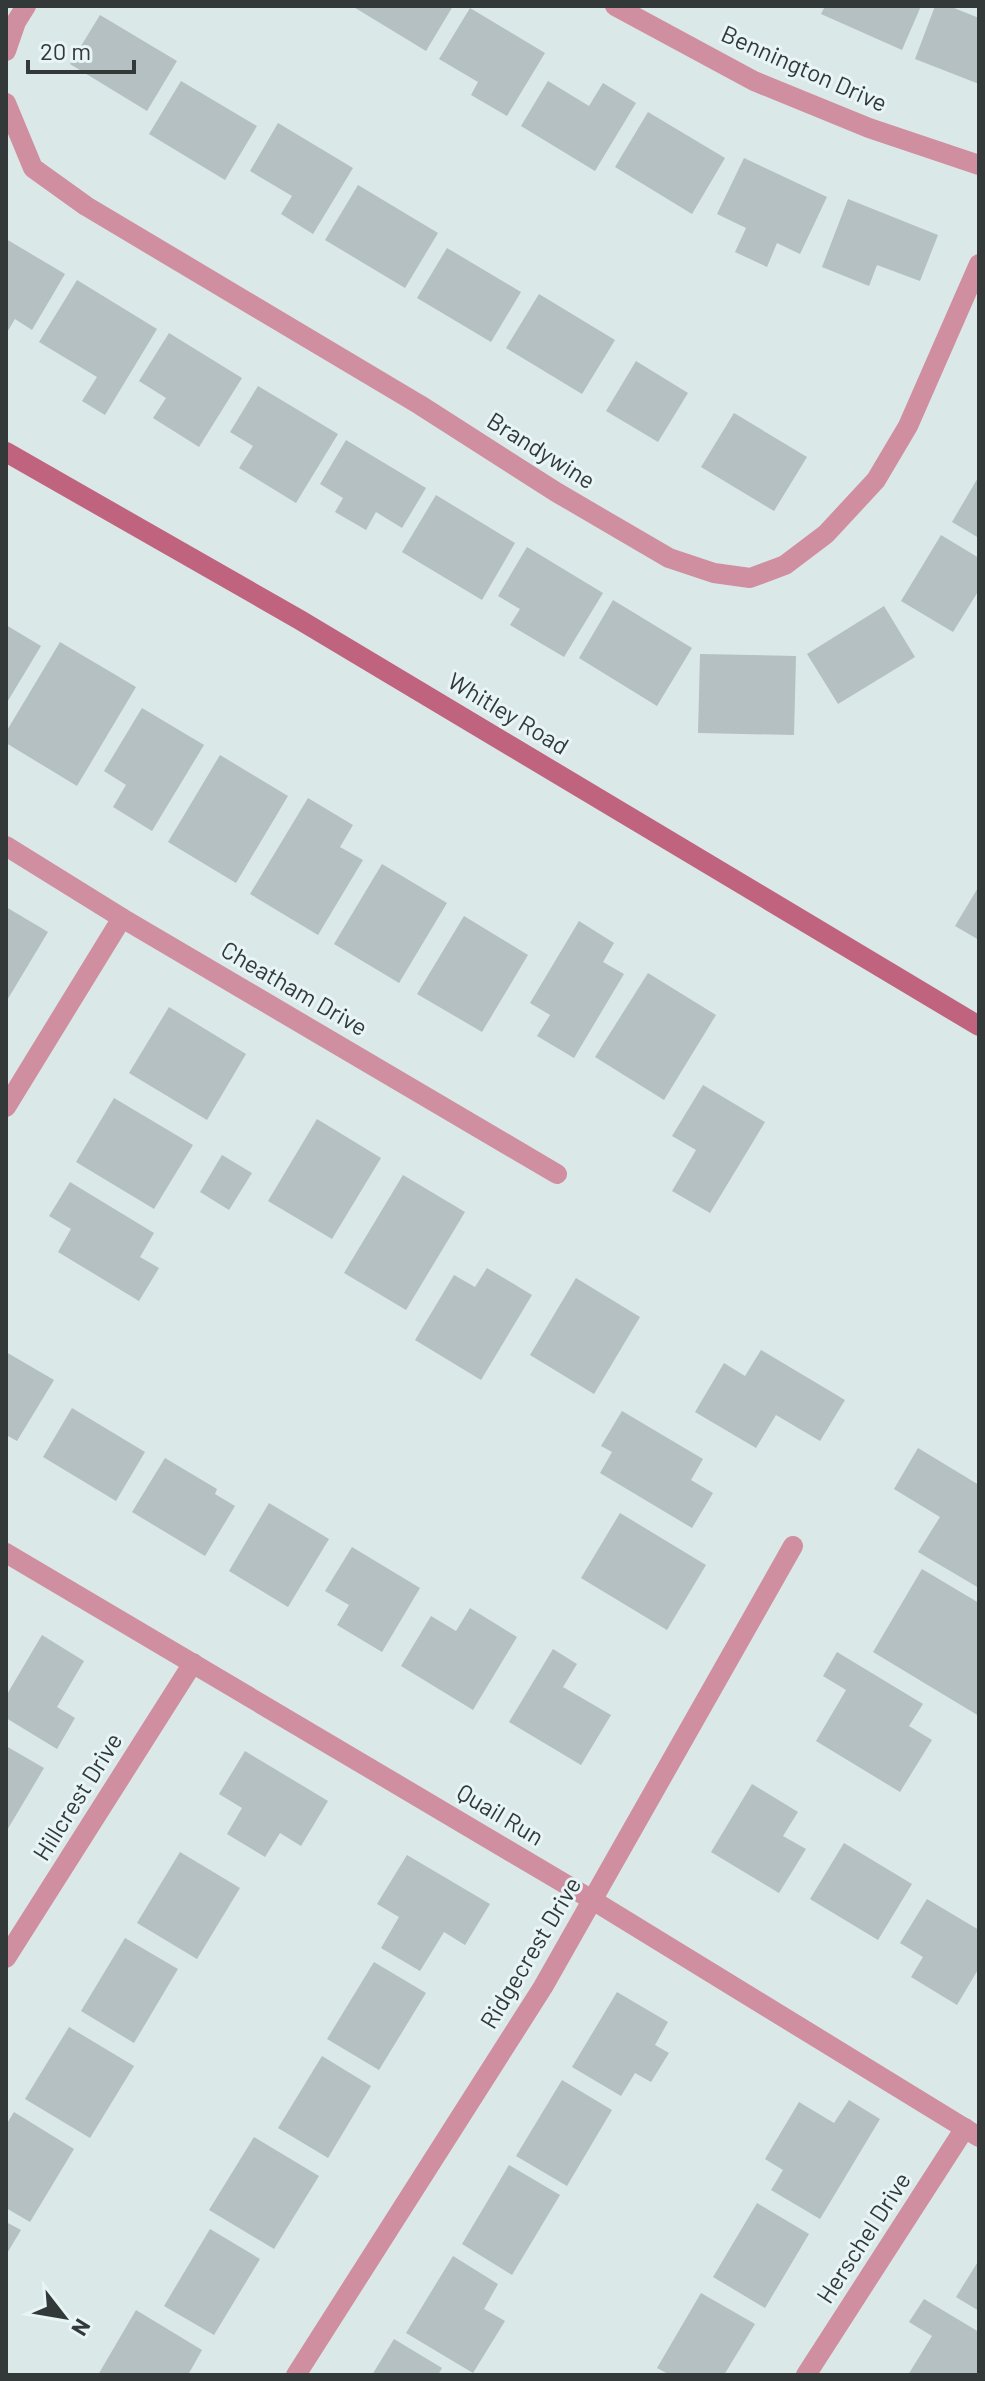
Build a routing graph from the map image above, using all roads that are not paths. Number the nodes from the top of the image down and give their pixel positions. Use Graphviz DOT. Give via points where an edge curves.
graph roads {
  1 [pos="26,6"];
  2 [pos="615,6"];
  3 [pos="6,51"];
  4 [pos="6,103"];
  5 [pos="979,165"];
  6 [pos="979,264"];
  7 [pos="6,452"];
  8 [pos="6,846"];
  9 [pos="122,918"];
  10 [pos="979,1026"];
  11 [pos="6,1107"];
  12 [pos="557,1174"];
  13 [pos="793,1546"];
  14 [pos="6,1553"];
  15 [pos="193,1663"];
  16 [pos="594,1901"];
  17 [pos="6,1958"];
  18 [pos="972,2133"];
  19 [pos="296,2375"];
  20 [pos="806,2375"];
  1 -- 3 [label="street"];
  2 -- 5 [label="street, Bennington Drive" via="754,81"];
  4 -- 6 [label="street, Brandywine" via="33,168 86,206 556,492 669,558 714,573 750,578 785,565 826,534 876,480 908,426"];
  7 -- 10 [label="street, Whitley Road" via="300,620"];
  8 -- 9 [label="street, Cheatham Drive"];
  9 -- 11 [label="street"];
  9 -- 12 [label="street, Cheatham Drive"];
  13 -- 16 [label="street, Ridgecrest Drive"];
  14 -- 15 [label="street, Quail Run"];
  15 -- 16 [label="street, Quail Run"];
  15 -- 17 [label="street, Hillcrest Drive"];
  16 -- 18 [label="street, Quail Run"];
  16 -- 19 [label="street, Ridgecrest Drive"];
  18 -- 20 [label="street, Herschel Drive"];
}
